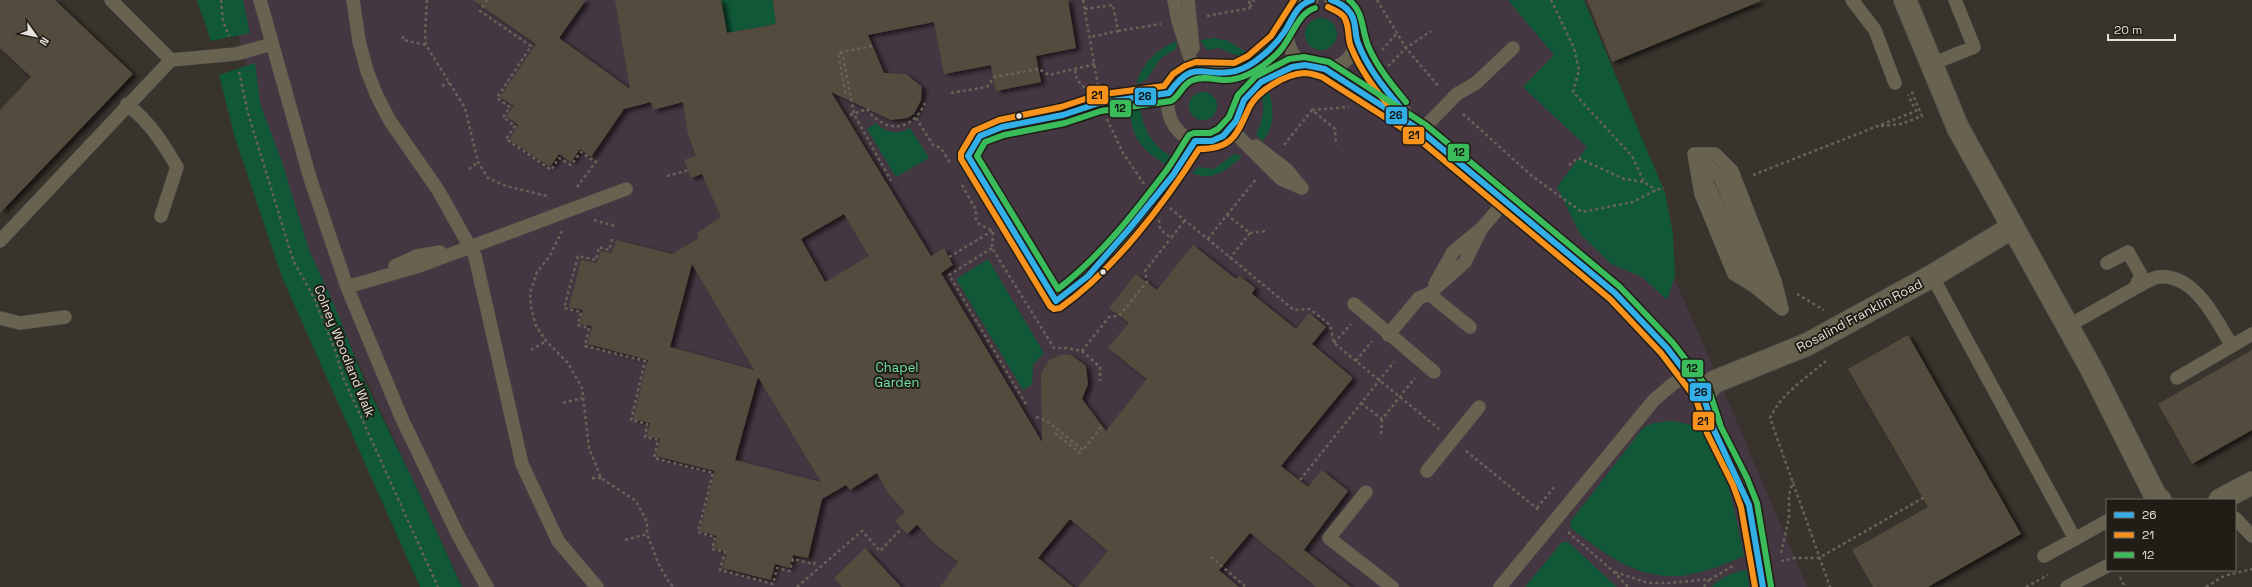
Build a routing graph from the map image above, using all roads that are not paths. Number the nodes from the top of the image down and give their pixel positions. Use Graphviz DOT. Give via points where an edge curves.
graph roads {
  1 [pos="112,0"];
  2 [pos="260,0"];
  3 [pos="353,0"];
  4 [pos="1174,0"];
  5 [pos="1188,0"];
  6 [pos="1291,0"];
  7 [pos="1312,0"];
  8 [pos="1331,0"];
  9 [pos="1852,0"];
  10 [pos="1905,0"];
  11 [pos="1954,0"];
  12 [pos="1293,13"];
  13 [pos="1286,30"];
  14 [pos="1356,41"];
  15 [pos="272,44"];
  16 [pos="1513,48"];
  17 [pos="171,60"];
  18 [pos="1932,64"];
  19 [pos="1305,65"];
  20 [pos="1194,70"];
  21 [pos="1325,70"];
  22 [pos="1895,83"];
  23 [pos="1169,93"];
  24 [pos="128,104"];
  25 [pos="1231,129"];
  26 [pos="1421,131"];
  27 [pos="1195,141"];
  28 [pos="1694,154"];
  29 [pos="1302,188"];
  30 [pos="626,189"];
  31 [pos="1506,201"];
  32 [pos="161,216"];
  33 [pos="2013,227"];
  34 [pos="0,241"];
  35 [pos="470,246"];
  36 [pos="2107,263"];
  37 [pos="1932,276"];
  38 [pos="347,287"];
  39 [pos="2135,288"];
  40 [pos="1429,294"];
  41 [pos="1769,298"];
  42 [pos="1354,304"];
  43 [pos="65,317"];
  44 [pos="0,318"];
  45 [pos="2068,326"];
  46 [pos="1470,327"];
  47 [pos="2252,334"];
  48 [pos="1381,335"];
  49 [pos="2232,346"];
  50 [pos="1434,372"];
  51 [pos="1688,376"];
  52 [pos="2177,378"];
  53 [pos="1703,395"];
  54 [pos="1479,407"];
  55 [pos="1427,471"];
  56 [pos="2252,483"];
  57 [pos="1366,492"];
  58 [pos="2159,499"];
  59 [pos="2224,499"];
  60 [pos="2236,519"];
  61 [pos="2106,522"];
  62 [pos="2252,536"];
  63 [pos="2075,539"];
  64 [pos="2044,556"];
  65 [pos="2106,567"];
  66 [pos="487,587"];
  67 [pos="597,587"];
  68 [pos="1392,587"];
  69 [pos="1500,587"];
  70 [pos="1763,587"];
  71 [pos="2067,587"];
  1 -- 17 [label="lane"];
  2 -- 15 [label="lane"];
  3 -- 35 [label="lane" via="359,41 377,96 390,121 438,190"];
  4 -- 20 [label="lane"];
  5 -- 20 [label="lane"];
  6 -- 12 [label="lane"];
  7 -- 12 [label="lane" via="1299,6"];
  8 -- 14 [label="lane" via="1340,3 1351,13 1357,26"];
  9 -- 22 [label="lane" via="1875,30"];
  10 -- 18 [label="street"];
  11 -- 18 [label="lane" via="1974,47"];
  12 -- 13 [label="lane"];
  13 -- 19 [label="lane" via="1288,47 1298,61"];
  13 -- 20 [label="lane" via="1272,48 1245,68 1232,71"];
  14 -- 21 [label="lane" via="1349,57"];
  14 -- 26 [label="lane" via="1375,78"];
  15 -- 17 [label="lane" via="236,54"];
  15 -- 38 [label="lane" via="310,178"];
  16 -- 26 [label="lane" via="1476,83 1461,91"];
  17 -- 24 [label="lane"];
  18 -- 33 [label="street" via="1958,128"];
  19 -- 21 [label="lane"];
  19 -- 25 [label="lane" via="1292,67 1261,82 1244,100"];
  20 -- 23 [label="lane" via="1183,75"];
  21 -- 26 [label="lane"];
  23 -- 27 [label="lane" via="1167,104 1170,121 1184,136"];
  23 -- 27 [label="lane" via="1099,103 1002,128 980,136 968,156 1056,301 1088,276 1173,175"];
  24 -- 32 [label="lane" via="157,133 177,167"];
  24 -- 34 [label="lane"];
  25 -- 27 [label="lane" via="1212,141"];
  25 -- 29 [label="lane" via="1281,179"];
  26 -- 31 [label="lane"];
  28 -- 41 [label="lane" via="1720,177"];
  28 -- 41 [label="lane" via="1701,194 1725,257 1734,274"];
  28 -- 41 [label="lane" via="1715,154 1732,171 1775,282 1782,309"];
  30 -- 35 [label="lane"];
  31 -- 40 [label="lane" via="1482,228 1465,262"];
  31 -- 51 [label="lane" via="1615,294 1667,348"];
  33 -- 37 [label="street, Rosalind Franklin Road"];
  33 -- 45 [label="street"];
  35 -- 38 [label="lane" via="422,265"];
  35 -- 67 [label="lane" via="484,292 522,464 558,541"];
  36 -- 39 [label="lane" via="2128,252 2141,275"];
  37 -- 53 [label="street, Rosalind Franklin Road" via="1808,344 1714,382"];
  37 -- 63 [label="lane"];
  38 -- 66 [label="lane" via="402,419 458,535"];
  39 -- 45 [label="lane"];
  39 -- 49 [label="lane" via="2157,277 2183,281 2206,302"];
  40 -- 46 [label="lane"];
  40 -- 48 [label="lane" via="1419,298"];
  42 -- 48 [label="lane"];
  43 -- 44 [label="lane" via="20,323"];
  45 -- 58 [label="street"];
  47 -- 49 [label="lane"];
  48 -- 50 [label="lane"];
  49 -- 52 [label="lane"];
  51 -- 53 [label="lane"];
  51 -- 69 [label="lane" via="1674,383 1654,400"];
  53 -- 70 [label="street" via="1714,430 1749,505"];
  54 -- 55 [label="lane"];
  56 -- 59 [label="street"];
  57 -- 68 [label="lane" via="1329,538"];
  60 -- 62 [label="lane"];
  61 -- 63 [label="lane"];
  63 -- 64 [label="lane"];
  65 -- 71 [label="lane"];
}
